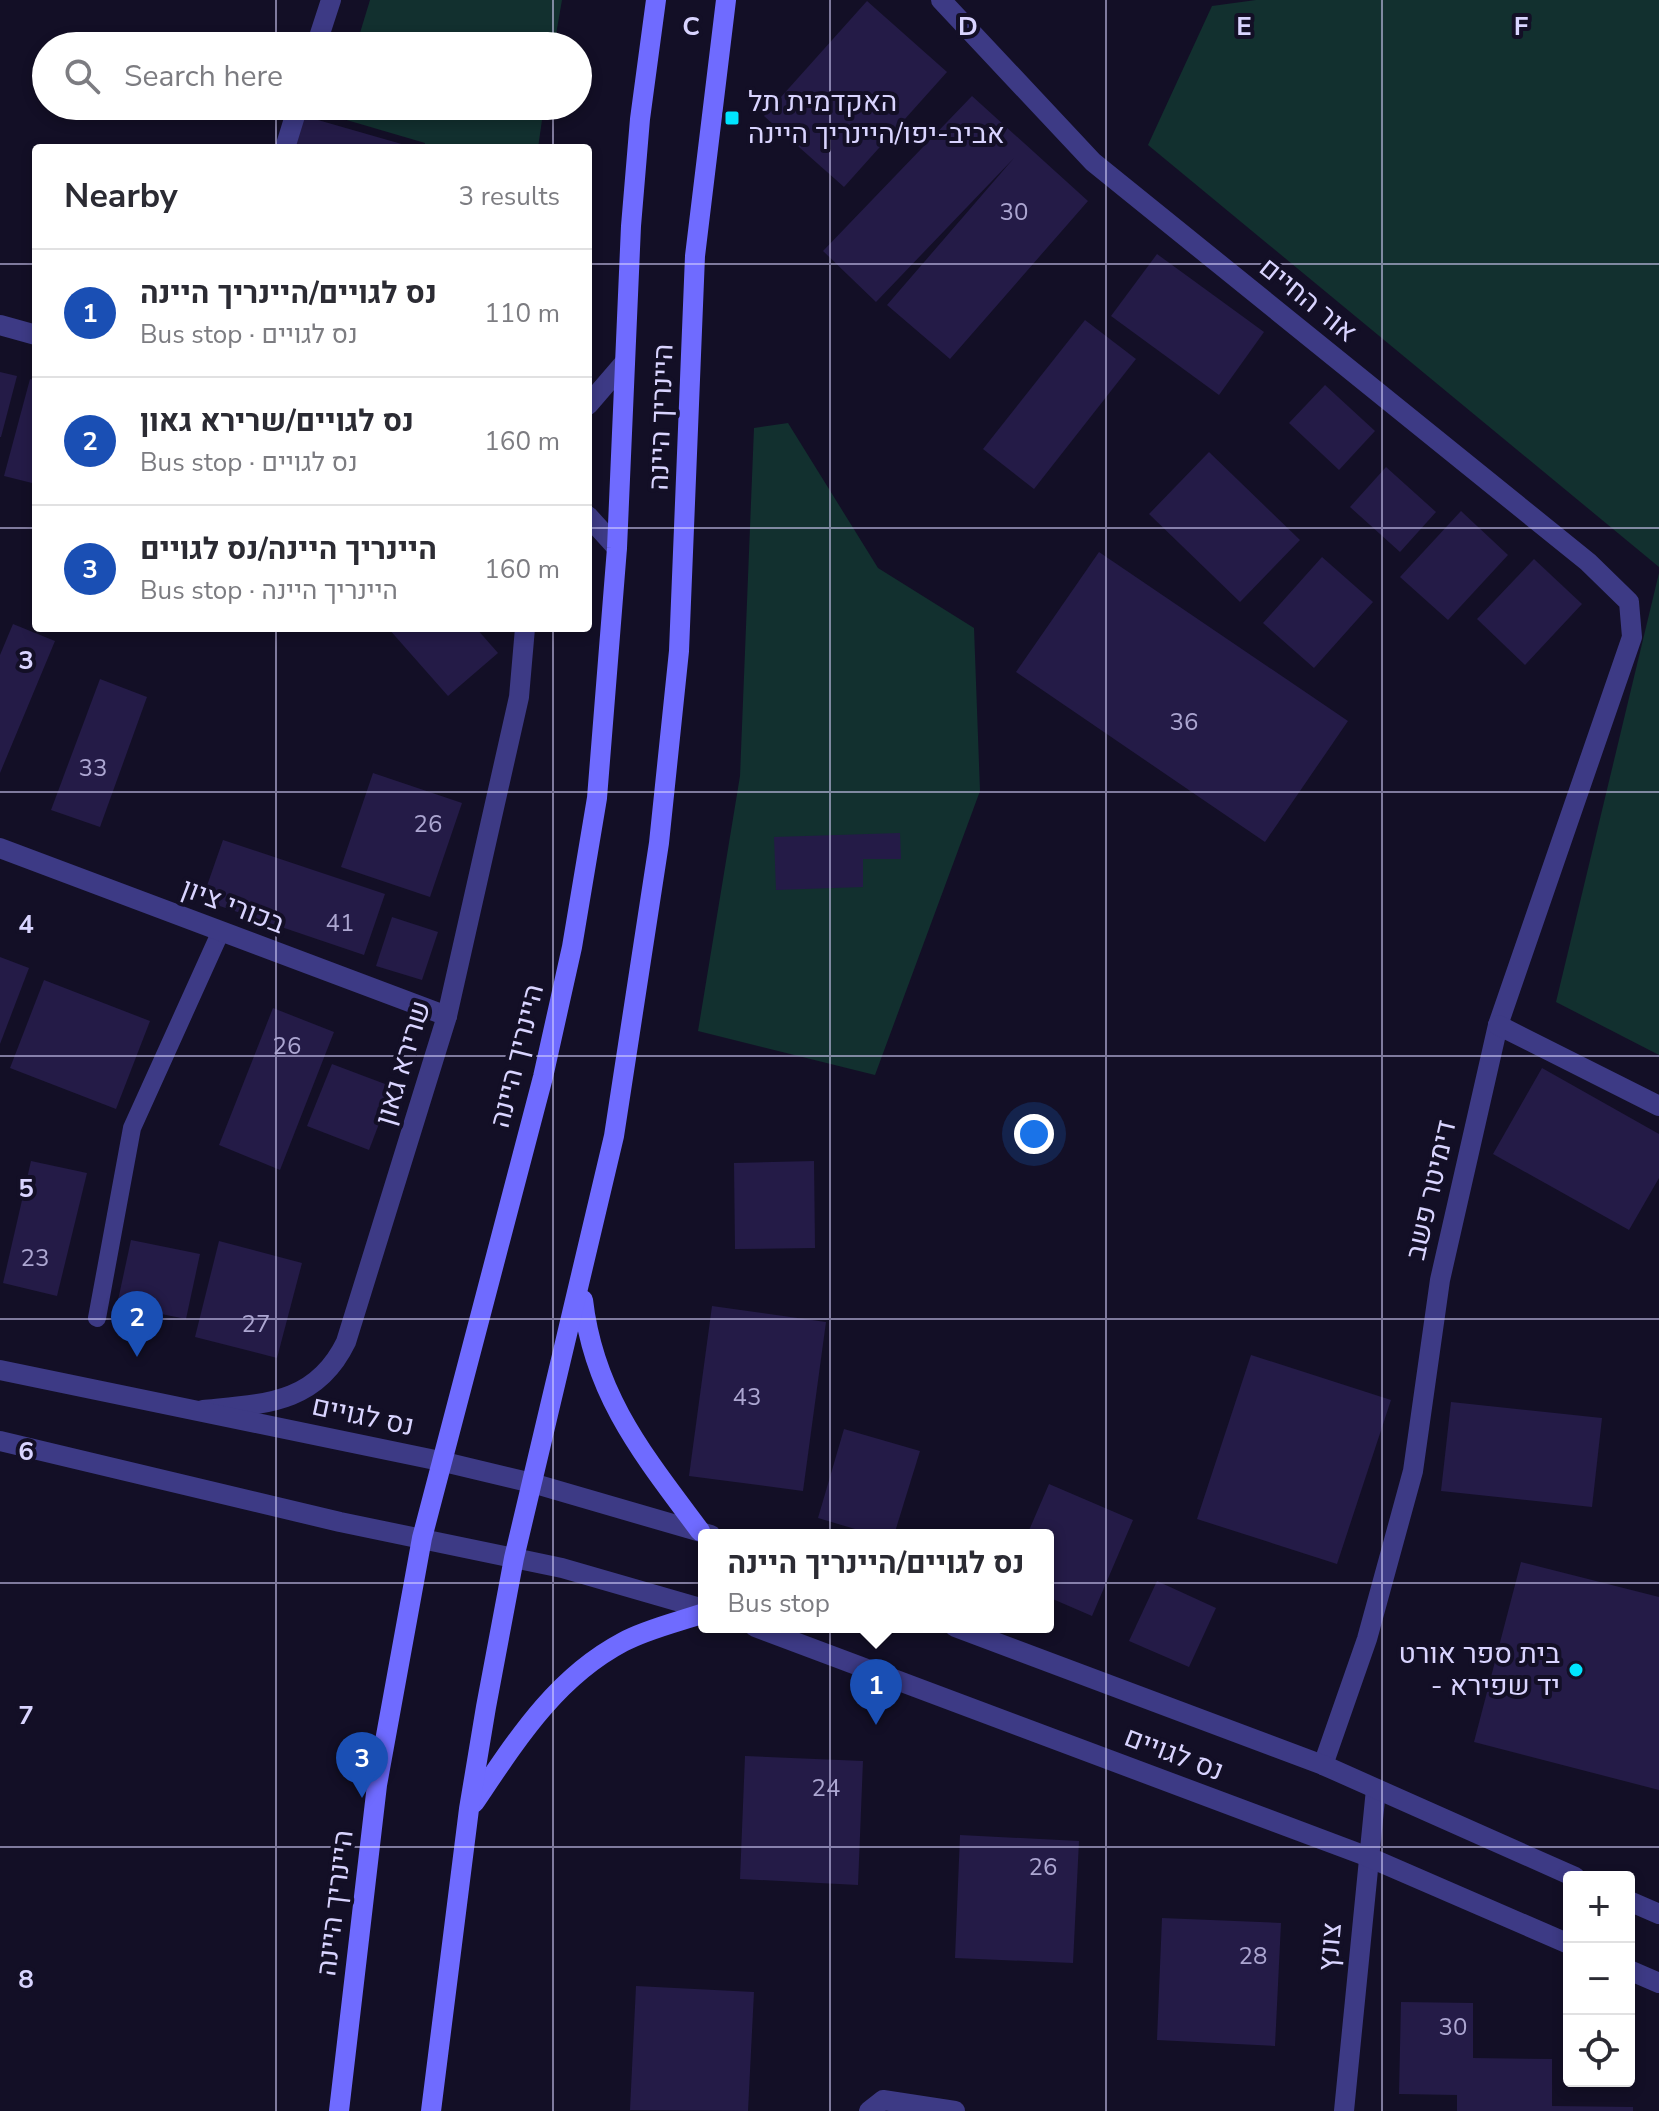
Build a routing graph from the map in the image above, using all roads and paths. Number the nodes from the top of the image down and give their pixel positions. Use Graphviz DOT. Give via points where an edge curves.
graph roads {
  1 [pos="331,0"];
  2 [pos="656,0"];
  3 [pos="726,0"];
  4 [pos="941,0"];
  5 [pos="321,32"];
  6 [pos="294,120"];
  7 [pos="286,144"];
  8 [pos="0,325"];
  9 [pos="32,334"];
  10 [pos="625,362"];
  11 [pos="592,400"];
  12 [pos="592,520"];
  13 [pos="617,548"];
  14 [pos="525,632"];
  15 [pos="1632,637"];
  16 [pos="0,848"];
  17 [pos="221,931"];
  18 [pos="447,1016"];
  19 [pos="1498,1025"];
  20 [pos="1659,1106"];
  21 [pos="581,1285"];
  22 [pos="97,1318"];
  23 [pos="0,1370"];
  24 [pos="203,1410"];
  25 [pos="0,1441"];
  26 [pos="440,1461"];
  27 [pos="532,1483"];
  28 [pos="703,1529"];
  29 [pos="698,1531"];
  30 [pos="422,1538"];
  31 [pos="514,1558"];
  32 [pos="698,1609"];
  33 [pos="698,1613"];
  34 [pos="771,1633"];
  35 [pos="971,1633"];
  36 [pos="1323,1765"];
  37 [pos="1376,1789"];
  38 [pos="469,1809"];
  39 [pos="1366,1856"];
  40 [pos="1563,1872"];
  41 [pos="1635,1904"];
  42 [pos="1659,1914"];
  43 [pos="1567,1943"];
  44 [pos="1635,1973"];
  45 [pos="1659,1983"];
  46 [pos="339,2111"];
  47 [pos="431,2111"];
  48 [pos="869,2111"];
  49 [pos="955,2111"];
  50 [pos="1344,2111"];
  1 -- 5 [label="street"];
  2 -- 10 [label="main road, היינריך היינה" via="640,119"];
  3 -- 21 [label="main road, היינריך היינה" via="695,256 679,651 659,843 614,1136"];
  4 -- 15 [label="street, אור החיים" via="1093,162 1588,562 1629,602"];
  6 -- 7 [label="street"];
  8 -- 9 [label="street"];
  10 -- 11 [label="street"];
  10 -- 13 [label="main road, היינריך היינה"];
  12 -- 13 [label="street"];
  13 -- 26 [label="main road, היינריך היינה" via="597,798 572,947 543,1077"];
  14 -- 18 [label="street, שרירא גאון" via="519,697"];
  15 -- 19 [label="street, דימיטר פשב"];
  16 -- 17 [label="street, בכורי ציון"];
  17 -- 18 [label="street, בכורי ציון"];
  17 -- 22 [label="lane" via="132,1128"];
  18 -- 24 [label="street, שרירא גאון" via="338,1360 326,1375 295,1395"];
  19 -- 20 [label="street"];
  19 -- 36 [label="street, דימיטר פשב" via="1440,1280 1413,1471 1367,1639"];
  21 -- 27 [label="main road, היינריך היינה"];
  21 -- 28 [label="main road" via="587,1333 620,1419"];
  23 -- 24 [label="street, נס לגויים"];
  24 -- 26 [label="street, נס לגויים"];
  25 -- 30 [label="street"];
  26 -- 27 [label="street, נס לגויים"];
  26 -- 30 [label="main road, היינריך היינה"];
  27 -- 29 [label="street, נס לגויים"];
  27 -- 31 [label="main road, היינריך היינה"];
  30 -- 31 [label="street"];
  30 -- 46 [label="main road, היינריך היינה" via="377,1785"];
  31 -- 32 [label="street"];
  31 -- 38 [label="main road, היינריך היינה"];
  33 -- 38 [label="main road" via="623,1641 574,1676 537,1711"];
  34 -- 39 [label="street, נס לגויים"];
  35 -- 36 [label="street, נס לגויים"];
  36 -- 37 [label="street, נס לגויים"];
  37 -- 39 [label="street, צונץ"];
  37 -- 40 [label="street, נס לגויים"];
  38 -- 47 [label="main road, היינריך היינה"];
  39 -- 43 [label="street, נס לגויים"];
  39 -- 50 [label="street, צונץ"];
  41 -- 42 [label="street"];
  44 -- 45 [label="street"];
  48 -- 49 [label="street" via="883,2100"];
}
